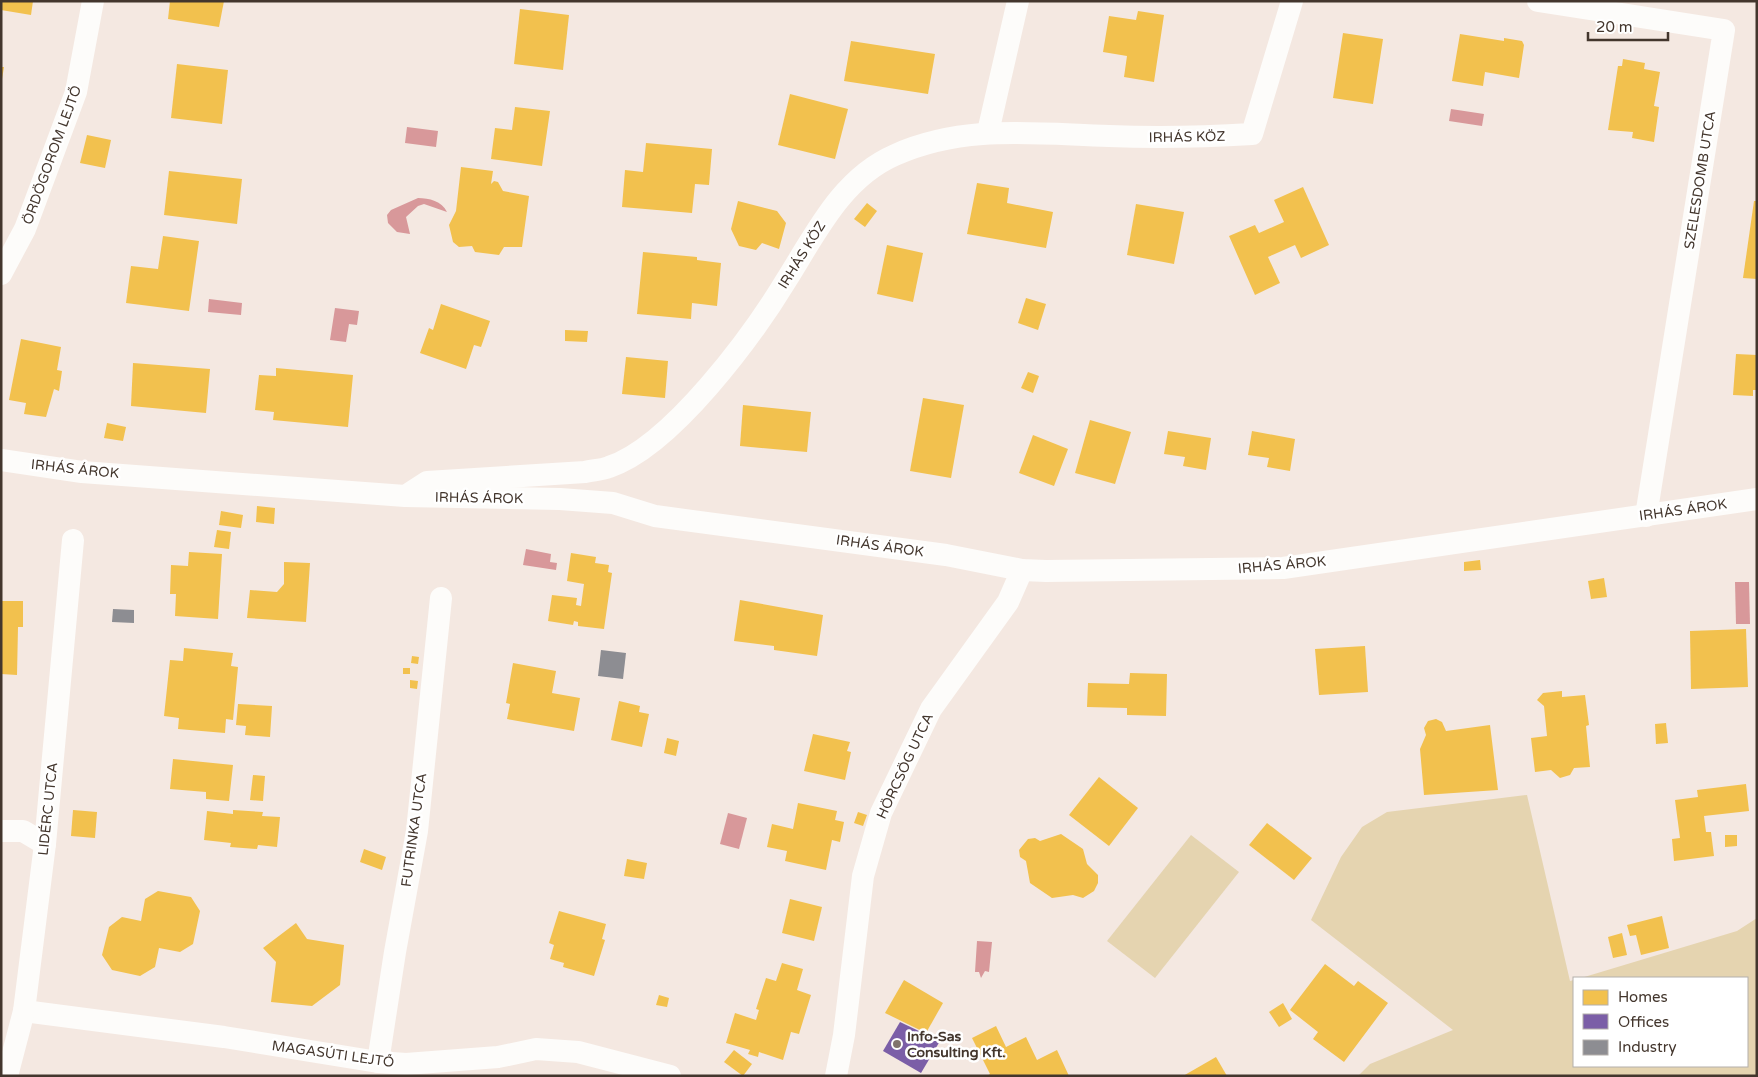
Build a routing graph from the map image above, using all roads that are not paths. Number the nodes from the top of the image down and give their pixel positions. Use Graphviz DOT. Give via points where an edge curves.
graph roads {
  1 [pos="94,1"];
  2 [pos="1018,1"];
  3 [pos="1292,1"];
  4 [pos="1538,1"];
  5 [pos="988,132"];
  6 [pos="1,274"];
  7 [pos="1,460"];
  8 [pos="405,496"];
  9 [pos="1757,499"];
  10 [pos="1646,516"];
  11 [pos="73,540"];
  12 [pos="1022,570"];
  13 [pos="441,598"];
  14 [pos="1,831"];
  15 [pos="45,844"];
  16 [pos="24,1011"];
  17 [pos="378,1062"];
  18 [pos="500,1067"];
  19 [pos="7,1076"];
  20 [pos="670,1076"];
  21 [pos="836,1076"];
  1 -- 6 [label="street, ÖRDÖGOROM LEJTŐ" via="76,92 25,229"];
  2 -- 5 [label="street"];
  3 -- 5 [label="street, IRHÁS KÖZ" via="1252,134 1180,139"];
  4 -- 10 [label="street, SZELESDOMB UTCA" via="1724,30"];
  5 -- 8 [label="street, IRHÁS KÖZ" via="950,136 896,154 854,183 822,222 766,312 718,375 652,443 610,467 585,472 427,482"];
  7 -- 8 [label="street, IRHÁS ÁROK" via="82,472"];
  8 -- 12 [label="street, IRHÁS ÁROK" via="612,502 655,516 946,555"];
  9 -- 10 [label="street, IRHÁS ÁROK"];
  10 -- 12 [label="street, IRHÁS ÁROK" via="1283,568"];
  11 -- 15 [label="street, LIDÉRC UTCA"];
  12 -- 21 [label="street, HÖRCSÖG UTCA" via="1008,602 931,709 881,813 863,876"];
  13 -- 17 [label="street, FUTRINKA UTCA" via="417,831 394,952"];
  14 -- 15 [label="street" via="22,831"];
  15 -- 16 [label="street, LIDÉRC UTCA"];
  16 -- 17 [label="street, MAGASÚTI LEJTŐ" via="224,1036"];
  16 -- 19 [label="street, LIDÉRC UTCA"];
  17 -- 18 [label="street, MAGASÚTI LEJTŐ"];
  18 -- 20 [label="street, MAGASÚTI LEJTŐ" via="536,1049 578,1052"];
}
